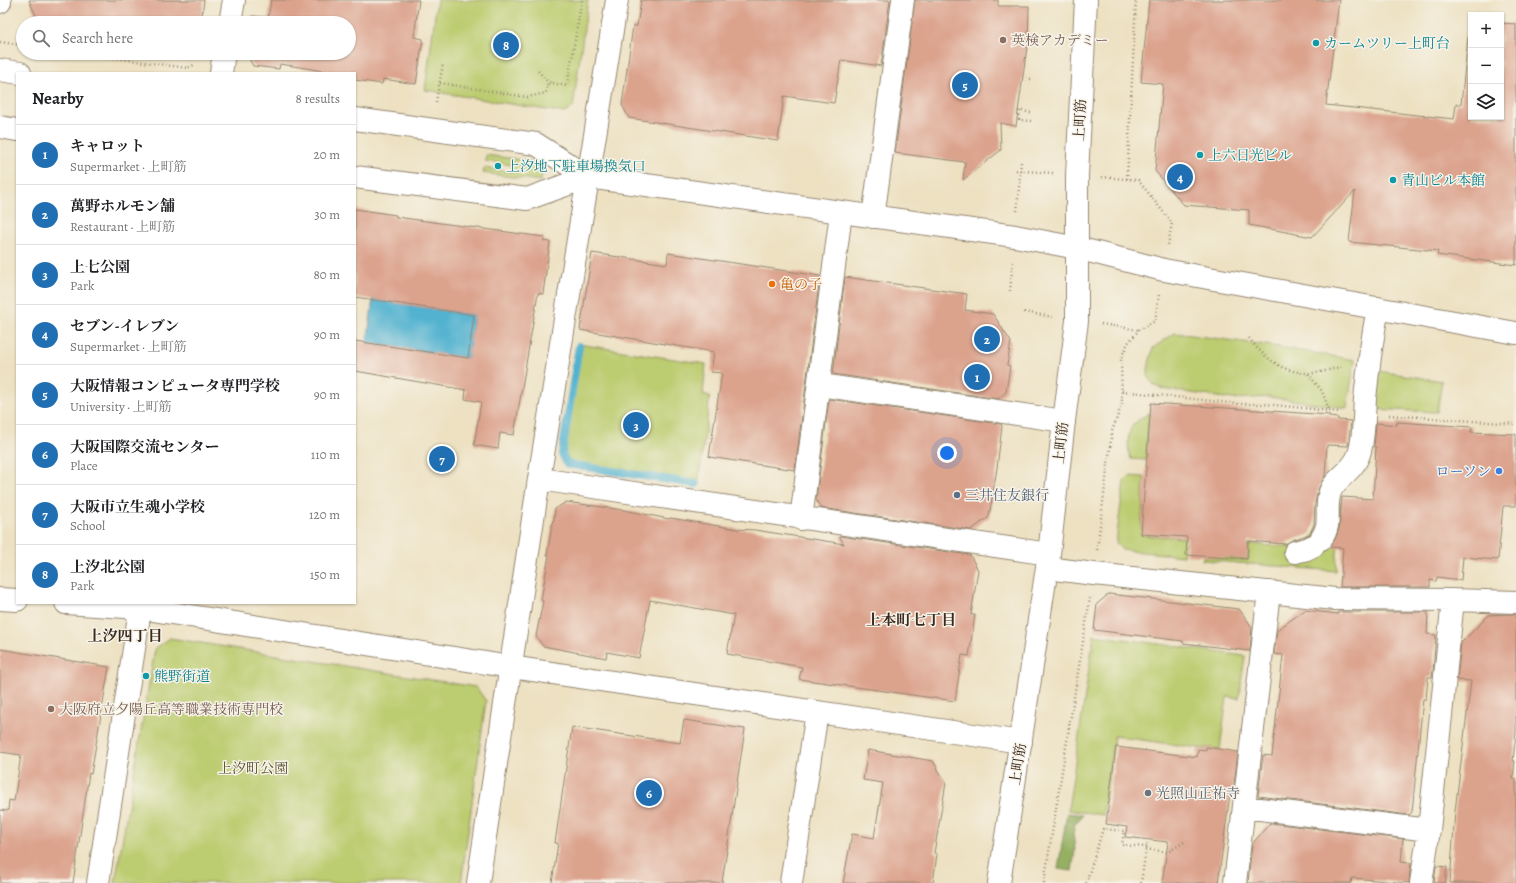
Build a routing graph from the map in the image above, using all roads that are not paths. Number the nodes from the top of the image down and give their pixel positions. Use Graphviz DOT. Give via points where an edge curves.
graph roads {
  1 [pos="234,0"];
  2 [pos="616,0"];
  3 [pos="903,0"];
  4 [pos="1086,0"];
  5 [pos="231,16"];
  6 [pos="223,60"];
  7 [pos="0,70"];
  8 [pos="16,72"];
  9 [pos="221,72"];
  10 [pos="356,119"];
  11 [pos="0,127"];
  12 [pos="16,130"];
  13 [pos="588,177"];
  14 [pos="356,178"];
  15 [pos="841,212"];
  16 [pos="873,217"];
  17 [pos="1077,248"];
  18 [pos="1378,308"];
  19 [pos="1516,333"];
  20 [pos="820,385"];
  21 [pos="1064,421"];
  22 [pos="1362,437"];
  23 [pos="1325,474"];
  24 [pos="539,479"];
  25 [pos="801,519"];
  26 [pos="1310,546"];
  27 [pos="1048,561"];
  28 [pos="1269,592"];
  29 [pos="0,599"];
  30 [pos="16,600"];
  31 [pos="1453,600"];
  32 [pos="1516,602"];
  33 [pos="103,604"];
  34 [pos="140,605"];
  35 [pos="511,667"];
  36 [pos="817,712"];
  37 [pos="1021,742"];
  38 [pos="1244,807"];
  39 [pos="1429,830"];
  40 [pos="98,883"];
  41 [pos="478,883"];
  42 [pos="791,883"];
  43 [pos="999,883"];
  44 [pos="1235,883"];
  45 [pos="1422,883"];
  1 -- 5 [label="street"];
  2 -- 13 [label="street"];
  3 -- 16 [label="street"];
  4 -- 17 [label="street, 上町筋" via="1077,175"];
  6 -- 9 [label="street"];
  7 -- 8 [label="street"];
  10 -- 13 [label="street" via="536,144"];
  11 -- 12 [label="street"];
  13 -- 14 [label="street" via="527,199"];
  13 -- 15 [label="street"];
  13 -- 24 [label="street"];
  15 -- 16 [label="street"];
  15 -- 20 [label="street"];
  16 -- 17 [label="street" via="1015,236"];
  17 -- 18 [label="street" via="1164,270"];
  17 -- 21 [label="street, 上町筋" via="1077,320"];
  18 -- 19 [label="street"];
  18 -- 22 [label="street" via="1369,360"];
  20 -- 21 [label="street"];
  20 -- 25 [label="street"];
  21 -- 27 [label="street, 上町筋"];
  22 -- 23 [label="street" via="1349,462 1338,470"];
  22 -- 26 [label="street" via="1360,454 1354,465 1329,494 1328,524 1324,535"];
  24 -- 25 [label="street"];
  24 -- 35 [label="street"];
  25 -- 27 [label="street"];
  27 -- 28 [label="street" via="1094,574"];
  27 -- 37 [label="street, 上町筋"];
  28 -- 31 [label="street" via="1335,599"];
  28 -- 38 [label="street"];
  29 -- 30 [label="street"];
  31 -- 32 [label="street"];
  31 -- 39 [label="street"];
  33 -- 34 [label="street"];
  34 -- 35 [label="street"];
  34 -- 40 [label="street"];
  35 -- 36 [label="street"];
  35 -- 41 [label="street"];
  36 -- 37 [label="street"];
  36 -- 42 [label="street"];
  37 -- 43 [label="street, 上町筋"];
  38 -- 39 [label="street"];
  38 -- 44 [label="street"];
  39 -- 45 [label="street"];
}
